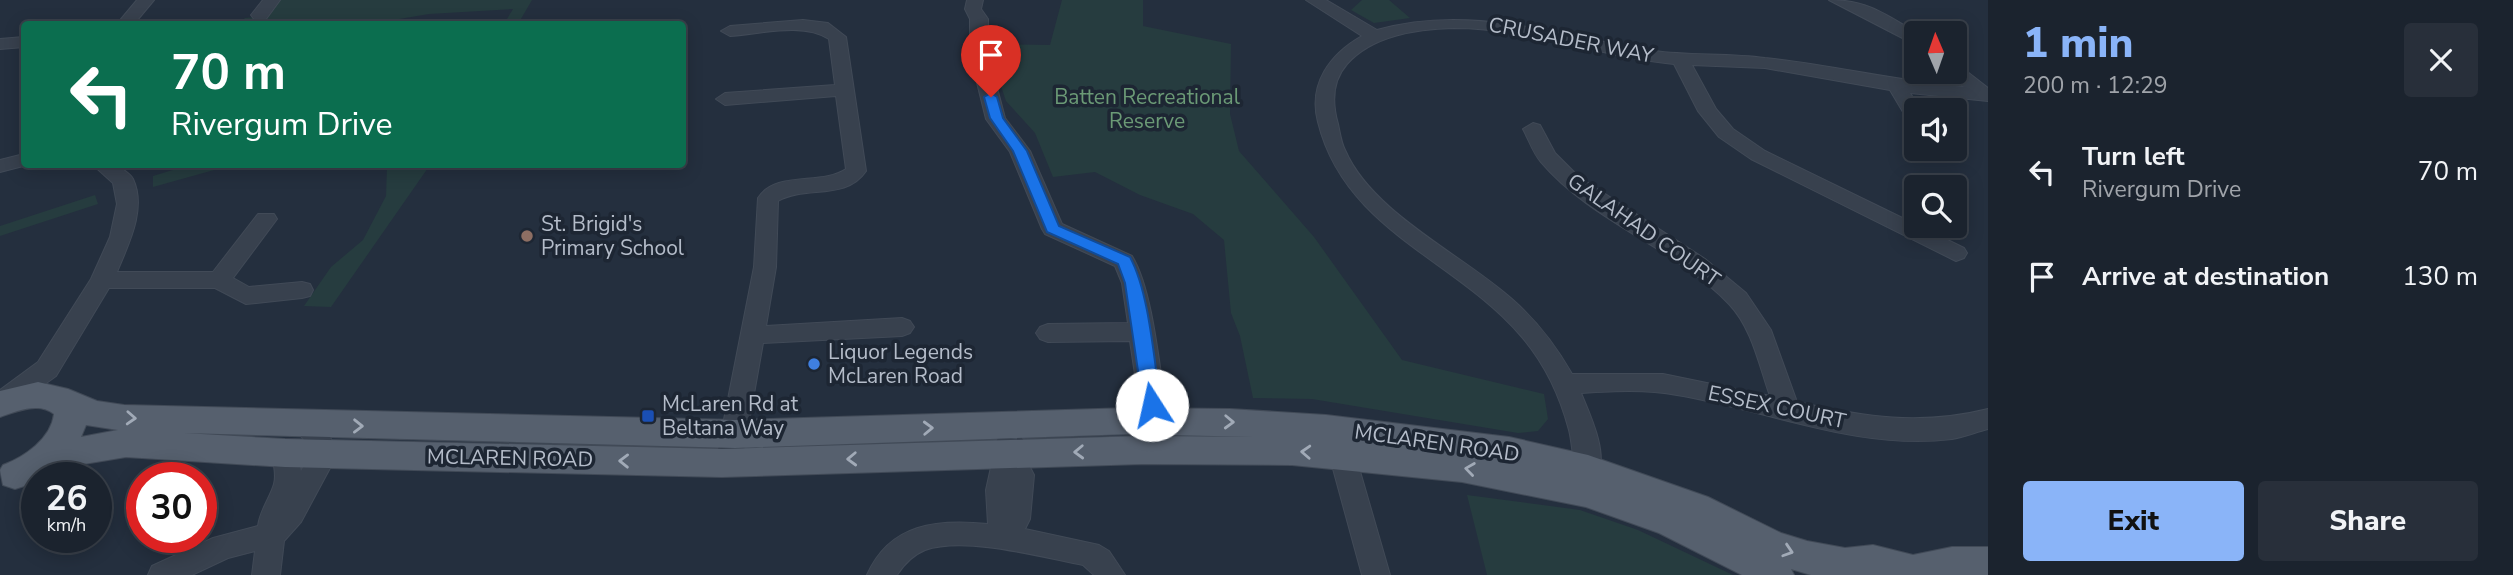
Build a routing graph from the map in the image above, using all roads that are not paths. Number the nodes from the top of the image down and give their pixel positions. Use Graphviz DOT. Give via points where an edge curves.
graph roads {
  1 [pos="146,0"];
  2 [pos="272,0"];
  3 [pos="975,0"];
  4 [pos="1314,0"];
  5 [pos="1837,0"];
  6 [pos="260,15"];
  7 [pos="128,21"];
  8 [pos="730,31"];
  9 [pos="1904,33"];
  10 [pos="1375,36"];
  11 [pos="21,42"];
  12 [pos="0,44"];
  13 [pos="1680,59"];
  14 [pos="1967,80"];
  15 [pos="1897,86"];
  16 [pos="844,90"];
  17 [pos="1986,95"];
  18 [pos="1904,98"];
  19 [pos="725,99"];
  20 [pos="1533,129"];
  21 [pos="21,161"];
  22 [pos="0,166"];
  23 [pos="107,168"];
  24 [pos="266,219"];
  25 [pos="1956,253"];
  26 [pos="102,280"];
  27 [pos="219,280"];
  28 [pos="302,290"];
  29 [pos="902,327"];
  30 [pos="1140,332"];
  31 [pos="1048,333"];
  32 [pos="752,335"];
  33 [pos="1564,384"];
  34 [pos="57,390"];
  35 [pos="0,404"];
  36 [pos="1787,408"];
  37 [pos="1988,419"];
  38 [pos="1155,421"];
  39 [pos="305,424"];
  40 [pos="1010,440"];
  41 [pos="732,448"];
  42 [pos="285,453"];
  43 [pos="1342,454"];
  44 [pos="324,455"];
  45 [pos="1588,469"];
  46 [pos="8,477"];
  47 [pos="273,534"];
  48 [pos="1006,540"];
  49 [pos="1988,564"];
  50 [pos="1837,570"];
  51 [pos="1916,574"];
  52 [pos="162,575"];
  53 [pos="266,575"];
  54 [pos="881,575"];
  55 [pos="1111,575"];
  56 [pos="1376,575"];
  57 [pos="1775,575"];
  1 -- 7 [label="street"];
  2 -- 6 [label="street"];
  3 -- 30 [label="street" via="979,54 996,118 1020,151 1053,229 1124,261 1133,283"];
  4 -- 10 [label="street"];
  5 -- 9 [label="street"];
  8 -- 16 [label="street" via="822,27 838,37"];
  10 -- 13 [label="street, CRUSADER WAY" via="1445,22 1492,23"];
  10 -- 33 [label="street, CRUSADER WAY" via="1345,57 1326,88 1327,134 1345,171 1374,204 1505,305 1547,353"];
  11 -- 12 [label="street"];
  13 -- 15 [label="street, CRUSADER WAY" via="1760,63"];
  13 -- 25 [label="street" via="1708,111 1726,133 1758,155"];
  14 -- 17 [label="street"];
  15 -- 17 [label="street, CRUSADER WAY"];
  15 -- 18 [label="street"];
  16 -- 19 [label="street"];
  16 -- 32 [label="street" via="856,171 839,183 785,188 768,198 765,267"];
  20 -- 36 [label="street, GALAHAD COURT" via="1548,156 1573,181 1697,264 1738,299 1759,330"];
  21 -- 22 [label="street"];
  23 -- 26 [label="street" via="123,180 127,204 121,237"];
  24 -- 27 [label="street"];
  26 -- 27 [label="street"];
  26 -- 34 [label="street"];
  27 -- 28 [label="street" via="246,296"];
  29 -- 32 [label="street"];
  30 -- 31 [label="street"];
  30 -- 38 [label="street"];
  32 -- 41 [label="street"];
  33 -- 36 [label="street, ESSEX COURT" via="1675,384"];
  33 -- 45 [label="street, CRUSADER WAY"];
  34 -- 35 [label="main road"];
  34 -- 39 [label="main road, MCLAREN ROAD, one-way" via="93,414"];
  34 -- 46 [label="main road" via="71,411 65,436 36,464"];
  36 -- 37 [label="street, ESSEX COURT" via="1895,429 1965,428"];
  38 -- 40 [label="main road, MCLAREN ROAD"];
  38 -- 45 [label="main road, MCLAREN ROAD, one-way" via="1230,422 1399,436 1509,451"];
  39 -- 41 [label="main road, MCLAREN ROAD, one-way"];
  39 -- 44 [label="street" via="317,432"];
  40 -- 41 [label="main road, MCLAREN ROAD"];
  43 -- 40 [label="main road, MCLAREN ROAD, one-way"];
  40 -- 48 [label="street" via="1021,475 1016,519"];
  41 -- 44 [label="main road, MCLAREN ROAD, one-way"];
  42 -- 44 [label="main road, MCLAREN ROAD"];
  42 -- 46 [label="main road, MCLAREN ROAD" via="126,443 82,450"];
  42 -- 47 [label="street" via="289,481 274,516"];
  43 -- 56 [label="street"];
  57 -- 43 [label="main road, MCLAREN ROAD, one-way" via="1672,522 1587,492 1489,471"];
  44 -- 47 [label="street" via="291,514"];
  45 -- 50 [label="main road, MCLAREN ROAD, one-way" via="1695,508 1773,547"];
  47 -- 52 [label="street" via="223,547"];
  47 -- 53 [label="street"];
  48 -- 54 [label="street" via="967,535 921,539 896,554"];
  48 -- 55 [label="street" via="1088,554 1099,559"];
  49 -- 51 [label="main road" via="1952,564"];
  50 -- 51 [label="main road, MCLAREN ROAD" via="1873,561"];
}
